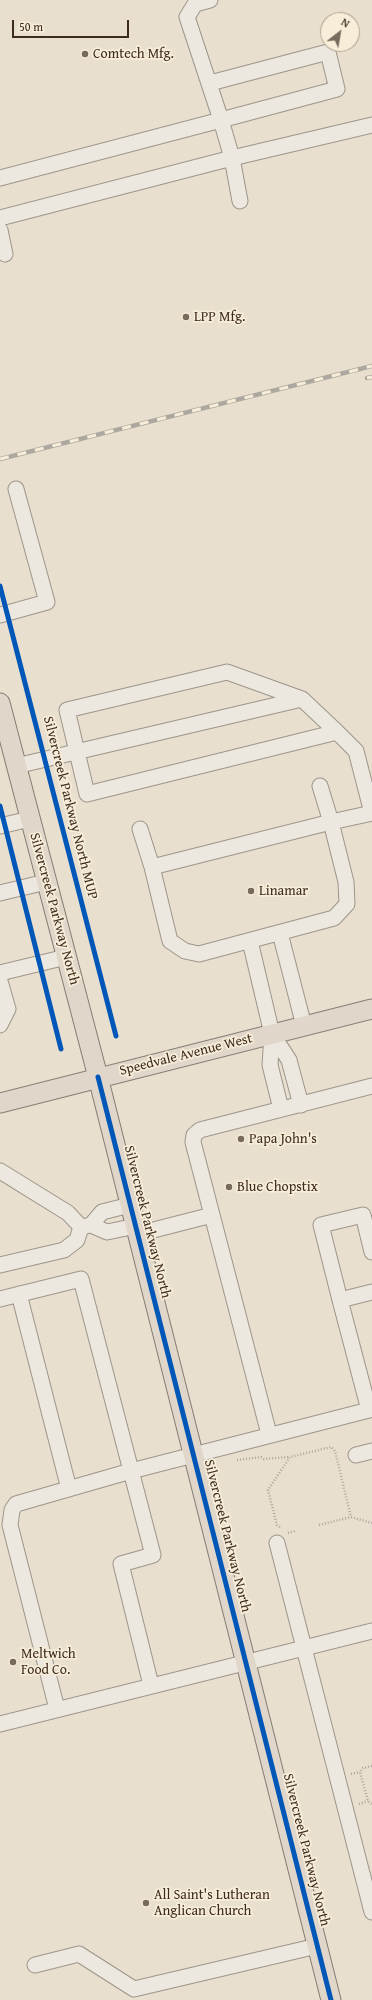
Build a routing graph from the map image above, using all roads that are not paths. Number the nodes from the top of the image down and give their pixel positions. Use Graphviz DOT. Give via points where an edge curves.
graph roads {
  1 [pos="210,0"];
  2 [pos="210,83"];
  3 [pos="221,120"];
  4 [pos="372,125"];
  5 [pos="232,158"];
  6 [pos="0,178"];
  7 [pos="240,201"];
  8 [pos="0,218"];
  9 [pos="0,230"];
  10 [pos="5,254"];
  11 [pos="16,489"];
  12 [pos="0,615"];
  13 [pos="302,699"];
  14 [pos="0,703"];
  15 [pos="337,732"];
  16 [pos="76,752"];
  17 [pos="16,766"];
  18 [pos="320,786"];
  19 [pos="372,813"];
  20 [pos="30,819"];
  21 [pos="331,822"];
  22 [pos="0,826"];
  23 [pos="140,829"];
  24 [pos="152,867"];
  25 [pos="46,882"];
  26 [pos="0,893"];
  27 [pos="280,933"];
  28 [pos="250,941"];
  29 [pos="66,957"];
  30 [pos="0,973"];
  31 [pos="0,981"];
  32 [pos="372,1009"];
  33 [pos="0,1025"];
  34 [pos="304,1026"];
  35 [pos="272,1034"];
  36 [pos="98,1077"];
  37 [pos="372,1086"];
  38 [pos="0,1103"];
  39 [pos="301,1105"];
  40 [pos="281,1110"];
  41 [pos="0,1171"];
  42 [pos="130,1205"];
  43 [pos="212,1215"];
  44 [pos="86,1226"];
  45 [pos="137,1230"];
  46 [pos="372,1252"];
  47 [pos="0,1265"];
  48 [pos="372,1292"];
  49 [pos="20,1294"];
  50 [pos="0,1299"];
  51 [pos="340,1300"];
  52 [pos="269,1434"];
  53 [pos="372,1451"];
  54 [pos="194,1454"];
  55 [pos="356,1455"];
  56 [pos="131,1471"];
  57 [pos="69,1488"];
  58 [pos="283,1537"];
  59 [pos="372,1631"];
  60 [pos="305,1648"];
  61 [pos="245,1661"];
  62 [pos="151,1685"];
  63 [pos="57,1709"];
  64 [pos="0,1724"];
  65 [pos="372,1912"];
  66 [pos="318,1946"];
  67 [pos="35,1965"];
  68 [pos="331,2000"];
  1 -- 2 [label="lane" via="195,4 187,17"];
  2 -- 3 [label="lane"];
  2 -- 3 [label="lane" via="328,52 337,89"];
  3 -- 5 [label="lane"];
  3 -- 6 [label="lane"];
  4 -- 5 [label="lane"];
  5 -- 7 [label="lane"];
  5 -- 8 [label="lane"];
  9 -- 10 [label="lane"];
  11 -- 12 [label="lane" via="47,602"];
  13 -- 15 [label="lane"];
  13 -- 16 [label="lane"];
  13 -- 16 [label="lane" via="227,672 67,710"];
  14 -- 17 [label="main road, Silvercreek Parkway North"];
  15 -- 16 [label="lane" via="87,794"];
  15 -- 19 [label="lane" via="356,751"];
  16 -- 17 [label="lane"];
  17 -- 20 [label="main road, Silvercreek Parkway North"];
  18 -- 21 [label="lane"];
  19 -- 21 [label="lane"];
  20 -- 22 [label="lane"];
  20 -- 25 [label="main road, Silvercreek Parkway North"];
  21 -- 24 [label="lane"];
  21 -- 27 [label="lane" via="346,882 347,904 334,918"];
  23 -- 24 [label="lane"];
  24 -- 28 [label="lane" via="170,941 185,951 199,954"];
  25 -- 26 [label="lane"];
  25 -- 29 [label="main road, Silvercreek Parkway North"];
  27 -- 28 [label="lane"];
  27 -- 34 [label="lane"];
  28 -- 35 [label="lane"];
  29 -- 30 [label="lane"];
  29 -- 36 [label="main road, Silvercreek Parkway North"];
  31 -- 33 [label="lane" via="8,1009"];
  32 -- 34 [label="main road, Speedvale Avenue West"];
  34 -- 35 [label="main road, Speedvale Avenue West"];
  35 -- 36 [label="main road, Speedvale Avenue West"];
  35 -- 39 [label="lane" via="289,1060"];
  35 -- 40 [label="lane" via="270,1065"];
  36 -- 38 [label="main road, Speedvale Avenue West"];
  36 -- 42 [label="main road, Silvercreek Parkway North"];
  37 -- 39 [label="lane"];
  39 -- 40 [label="lane"];
  40 -- 43 [label="lane" via="200,1130 194,1135 193,1142"];
  41 -- 44 [label="lane" via="68,1212"];
  42 -- 44 [label="lane" via="102,1212"];
  42 -- 45 [label="main road, Silvercreek Parkway North"];
  43 -- 45 [label="lane"];
  43 -- 52 [label="lane"];
  44 -- 45 [label="lane" via="108,1232"];
  44 -- 47 [label="lane" via="77,1240 64,1250"];
  45 -- 54 [label="main road, Silvercreek Parkway North"];
  46 -- 51 [label="lane" via="363,1215 321,1225"];
  48 -- 51 [label="lane"];
  49 -- 50 [label="lane"];
  49 -- 56 [label="lane" via="81,1278"];
  49 -- 57 [label="lane"];
  51 -- 52 [label="lane" via="369,1410"];
  52 -- 54 [label="lane"];
  53 -- 55 [label="lane"];
  54 -- 56 [label="lane"];
  54 -- 61 [label="main road, Silvercreek Parkway North"];
  56 -- 57 [label="lane"];
  56 -- 62 [label="lane" via="153,1556 121,1564"];
  57 -- 63 [label="lane" via="16,1504 10,1518"];
  58 -- 60 [label="lane"];
  59 -- 60 [label="lane"];
  60 -- 61 [label="lane"];
  60 -- 65 [label="lane"];
  61 -- 62 [label="lane"];
  61 -- 66 [label="main road, Silvercreek Parkway North"];
  62 -- 63 [label="lane"];
  63 -- 64 [label="lane"];
  66 -- 67 [label="lane" via="134,1989 79,1954"];
  66 -- 68 [label="main road, Silvercreek Parkway North"];
}
